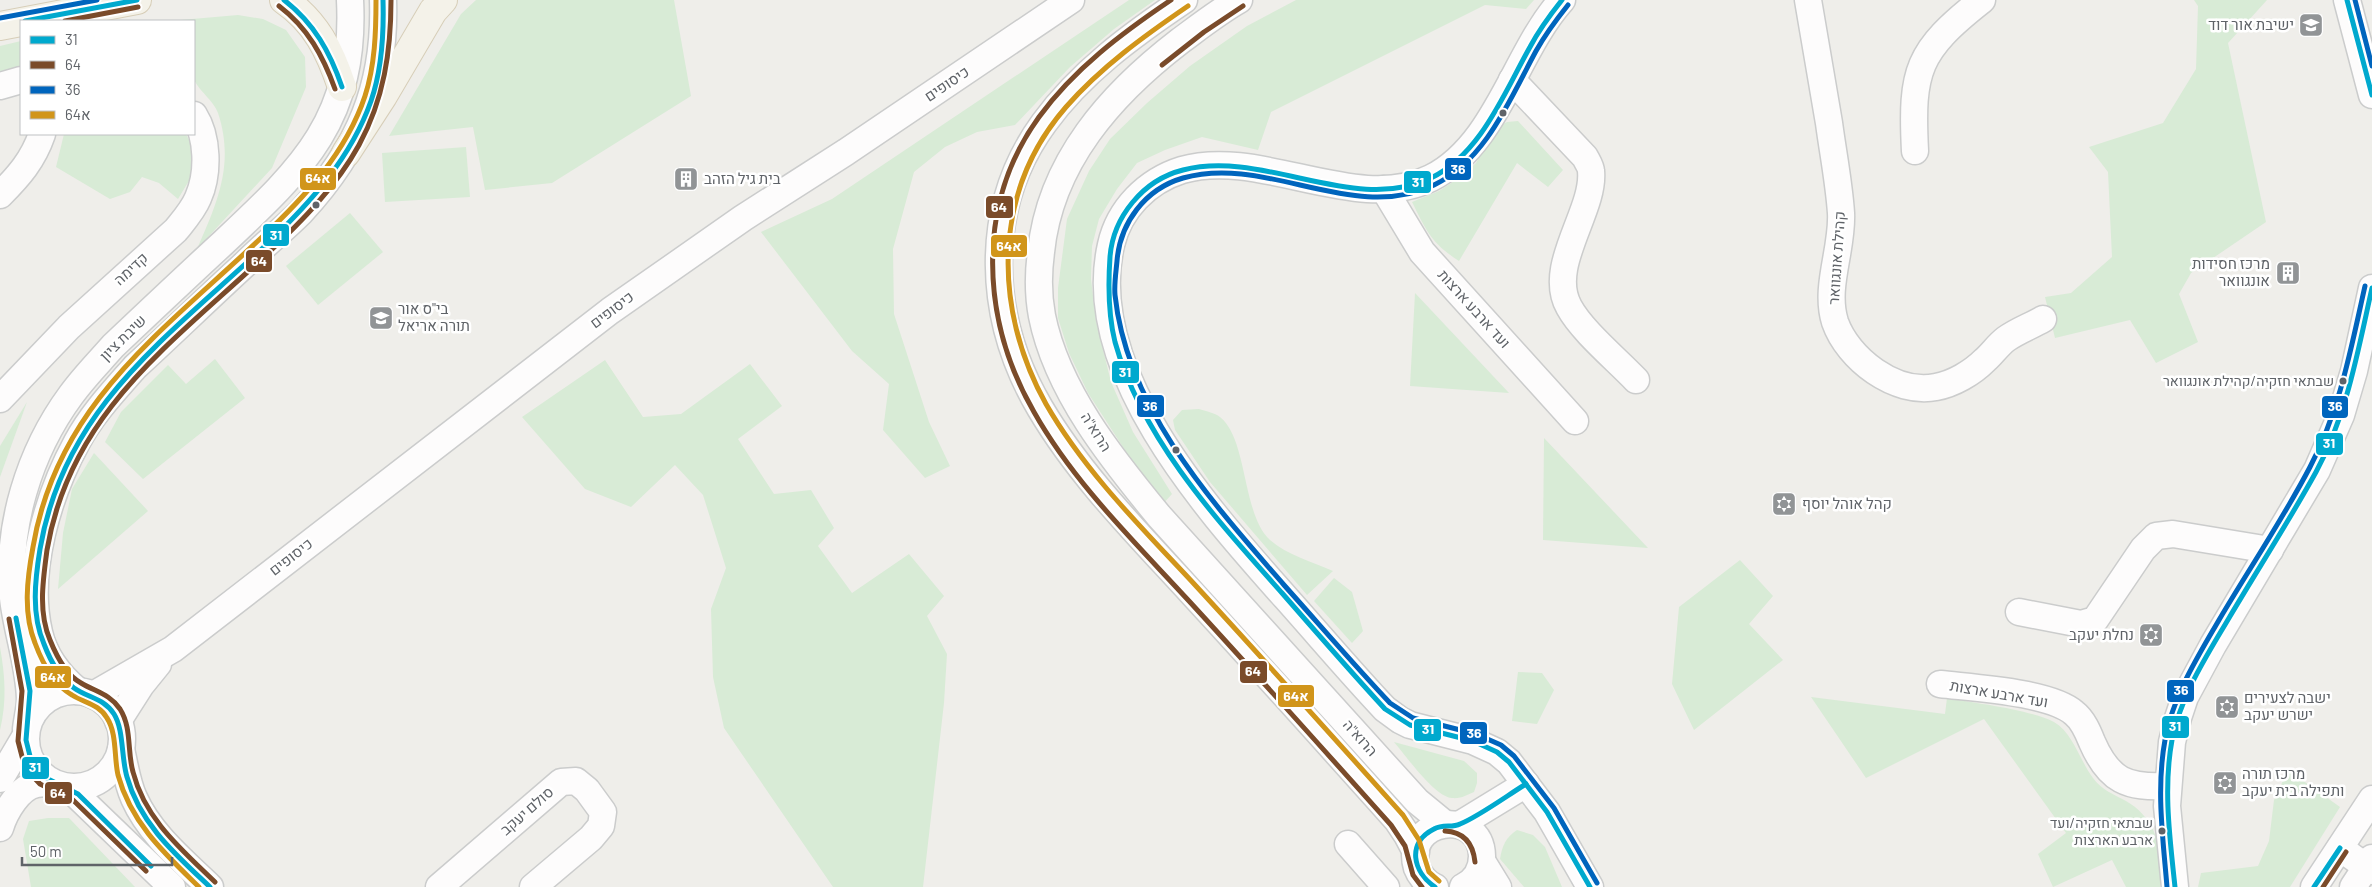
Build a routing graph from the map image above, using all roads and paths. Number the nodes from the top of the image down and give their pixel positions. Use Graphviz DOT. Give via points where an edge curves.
graph roads {
  1 [pos="137,0"];
  2 [pos="284,0"];
  3 [pos="350,0"];
  4 [pos="383,0"];
  5 [pos="443,0"];
  6 [pos="1071,0"];
  7 [pos="1184,0"];
  8 [pos="1239,0"];
  9 [pos="1562,0"];
  10 [pos="1808,0"];
  11 [pos="1982,0"];
  12 [pos="2347,0"];
  13 [pos="32,20"];
  14 [pos="20,22"];
  15 [pos="0,26"];
  16 [pos="20,80"];
  17 [pos="1512,80"];
  18 [pos="0,86"];
  19 [pos="342,87"];
  20 [pos="2372,94"];
  21 [pos="195,117"];
  22 [pos="42,135"];
  23 [pos="1915,151"];
  24 [pos="346,153"];
  25 [pos="1384,189"];
  26 [pos="0,195"];
  27 [pos="2372,288"];
  28 [pos="2043,320"];
  29 [pos="1636,380"];
  30 [pos="0,398"];
  31 [pos="1575,421"];
  32 [pos="2270,550"];
  33 [pos="2019,612"];
  34 [pos="173,649"];
  35 [pos="1940,684"];
  36 [pos="85,693"];
  37 [pos="118,721"];
  38 [pos="26,733"];
  39 [pos="121,749"];
  40 [pos="0,779"];
  41 [pos="1526,784"];
  42 [pos="61,786"];
  43 [pos="2168,786"];
  44 [pos="2372,799"];
  45 [pos="1452,824"];
  46 [pos="0,828"];
  47 [pos="1348,844"];
  48 [pos="2340,848"];
  49 [pos="1416,852"];
  50 [pos="1481,853"];
  51 [pos="2366,871"];
  52 [pos="1424,884"];
  53 [pos="172,887"];
  54 [pos="210,887"];
  55 [pos="439,887"];
  56 [pos="533,887"];
  57 [pos="1386,887"];
  58 [pos="1463,887"];
  59 [pos="1498,887"];
  60 [pos="1590,887"];
  61 [pos="2175,887"];
  62 [pos="2314,887"];
  1 -- 13 [label="main road"];
  2 -- 19 [label="main road" via="299,10 314,27 331,57"];
  3 -- 19 [label="street, שיבת ציון" via="350,52"];
  4 -- 24 [label="street, שיבת ציון" via="384,31 378,78 370,104"];
  5 -- 24 [label="main road" via="433,11"];
  6 -- 34 [label="street, כיסופים" via="610,311"];
  7 -- 49 [label="street, הרוא\"ה" via="1142,29 1071,91 1043,124 1022,162 1011,187 999,249 1000,300 1006,328 1025,381 1061,440 1124,519 1397,820"];
  8 -- 45 [label="street, הרוא\"ה" via="1200,26 1134,80 1087,133 1072,156 1046,216 1038,279 1042,316 1066,380 1104,446 1127,477 1417,801"];
  9 -- 17 [label="street" via="1536,34"];
  10 -- 28 [label="street, קהילת אונגוואר" via="1840,200 1840,241 1832,306 1836,323 1848,345 1864,365 1887,379 1912,387 1935,388 1961,379 2005,340"];
  11 -- 23 [label="street" via="1936,40 1923,62 1913,105"];
  12 -- 20 [label="street"];
  14 -- 15 [label="main road"];
  16 -- 18 [label="street"];
  17 -- 25 [label="street" via="1486,124 1460,156 1431,178"];
  17 -- 29 [label="street" via="1585,157 1591,170 1589,190 1562,282 1568,306"];
  19 -- 38 [label="street, שיבת ציון" via="320,137 284,185 113,346 71,395 51,428 24,487 14,543 13,596 30,700"];
  21 -- 30 [label="street, קדימה" via="204,143 204,172 198,199 188,214 176,230 68,328"];
  22 -- 26 [label="street" via="35,154 22,174"];
  24 -- 36 [label="street, שיבת ציון" via="300,212 135,367 96,413 77,442 51,501 44,528 36,579 36,609 39,634 56,668"];
  25 -- 31 [label="street, ועד ארבע ארצות" via="1422,252"];
  25 -- 41 [label="street" via="1221,166 1184,170 1152,184 1138,195 1118,224 1113,238 1108,297 1115,340 1159,438 1199,496 1368,691 1410,725 1473,741 1497,752"];
  27 -- 32 [label="street" via="2363,336 2340,414 2317,470"];
  32 -- 33 [label="street" via="2173,534 2156,536 2143,549 2095,620 2081,624"];
  32 -- 43 [label="street" via="2185,697 2172,742"];
  34 -- 36 [label="street, כיסופים"];
  34 -- 37 [label="street, כיסופים" via="147,678"];
  35 -- 43 [label="street, ועד ארבע ארצות" via="2039,698 2058,705 2080,720 2103,766 2115,776 2131,784"];
  36 -- 37 [label="street" via="104,701"];
  36 -- 38 [label="street" via="64,692 51,696 31,716"];
  37 -- 39 [label="street" via="122,733"];
  38 -- 40 [label="street"];
  38 -- 42 [label="street" via="32,764 41,775"];
  39 -- 42 [label="street" via="108,774 90,785"];
  39 -- 54 [label="street" via="128,781 143,816 164,842"];
  41 -- 45 [label="street"];
  41 -- 50 [label="street" via="1507,807"];
  41 -- 60 [label="street" via="1557,829"];
  42 -- 46 [label="street" via="36,784 24,790"];
  42 -- 53 [label="street"];
  43 -- 61 [label="street"];
  44 -- 48 [label="street"];
  45 -- 49 [label="street" via="1429,830"];
  45 -- 50 [label="street, הרוא\"ה" via="1468,830"];
  47 -- 57 [label="street"];
  48 -- 51 [label="street"];
  48 -- 62 [label="street"];
  49 -- 52 [label="street, הרוא\"ה" via="1418,871"];
  50 -- 58 [label="street" via="1475,878"];
  50 -- 59 [label="street, הרוא\"ה"];
  55 -- 56 [label="street, סולם יעקב" via="561,782 576,781 603,812 601,826"];
}
